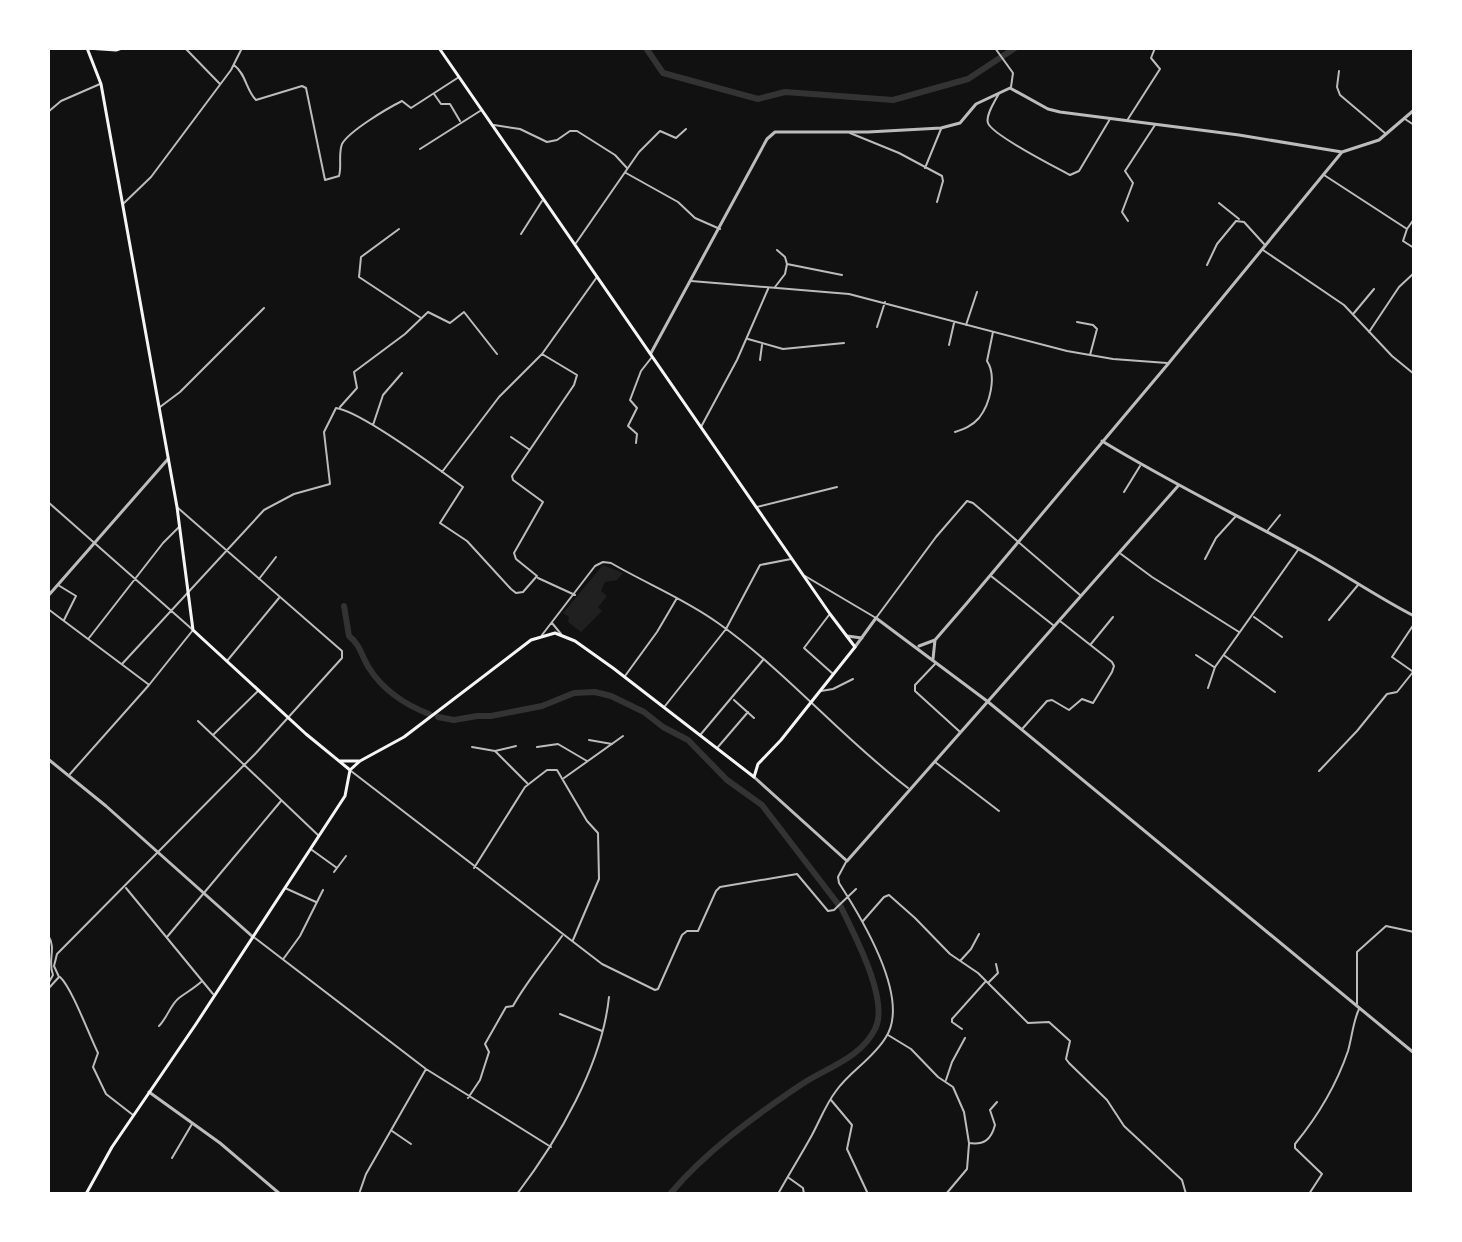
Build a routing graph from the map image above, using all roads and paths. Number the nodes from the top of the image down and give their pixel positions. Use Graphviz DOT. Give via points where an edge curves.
graph roads {
  1 [pos="87,48"];
  2 [pos="94,48"];
  3 [pos="122,48"];
  4 [pos="185,48"];
  5 [pos="242,48"];
  6 [pos="439,48"];
  7 [pos="996,48"];
  8 [pos="1155,48"];
  9 [pos="234,65"];
  10 [pos="1339,71"];
  11 [pos="459,77"];
  12 [pos="101,84"];
  13 [pos="221,85"];
  14 [pos="1010,88"];
  15 [pos="1000,91"];
  16 [pos="434,94"];
  17 [pos="482,110"];
  18 [pos="1414,110"];
  19 [pos="48,112"];
  20 [pos="1110,118"];
  21 [pos="1404,118"];
  22 [pos="1128,120"];
  23 [pos="461,122"];
  24 [pos="1156,124"];
  25 [pos="493,125"];
  26 [pos="1414,125"];
  27 [pos="941,128"];
  28 [pos="686,129"];
  29 [pos="845,131"];
  30 [pos="1386,134"];
  31 [pos="420,149"];
  32 [pos="1342,152"];
  33 [pos="925,169"];
  34 [pos="627,171"];
  35 [pos="1323,174"];
  36 [pos="544,199"];
  37 [pos="937,202"];
  38 [pos="1219,203"];
  39 [pos="122,205"];
  40 [pos="1414,219"];
  41 [pos="1240,220"];
  42 [pos="1128,221"];
  43 [pos="399,229"];
  44 [pos="720,229"];
  45 [pos="1407,229"];
  46 [pos="521,234"];
  47 [pos="575,244"];
  48 [pos="1264,247"];
  49 [pos="1414,248"];
  50 [pos="777,250"];
  51 [pos="787,264"];
  52 [pos="1207,265"];
  53 [pos="1414,273"];
  54 [pos="842,275"];
  55 [pos="598,276"];
  56 [pos="691,281"];
  57 [pos="769,288"];
  58 [pos="774,288"];
  59 [pos="1374,289"];
  60 [pos="977,292"];
  61 [pos="885,302"];
  62 [pos="264,308"];
  63 [pos="1353,314"];
  64 [pos="421,318"];
  65 [pos="955,322"];
  66 [pos="1077,322"];
  67 [pos="966,325"];
  68 [pos="877,327"];
  69 [pos="993,332"];
  70 [pos="1369,332"];
  71 [pos="747,339"];
  72 [pos="844,343"];
  73 [pos="762,344"];
  74 [pos="949,345"];
  75 [pos="497,354"];
  76 [pos="542,354"];
  77 [pos="652,355"];
  78 [pos="1090,355"];
  79 [pos="760,360"];
  80 [pos="1168,364"];
  81 [pos="402,373"];
  82 [pos="1414,374"];
  83 [pos="159,407"];
  84 [pos="339,408"];
  85 [pos="372,426"];
  86 [pos="701,427"];
  87 [pos="955,432"];
  88 [pos="511,437"];
  89 [pos="1102,441"];
  90 [pos="636,443"];
  91 [pos="531,451"];
  92 [pos="168,459"];
  93 [pos="1141,464"];
  94 [pos="442,472"];
  95 [pos="1178,486"];
  96 [pos="837,487"];
  97 [pos="1124,492"];
  98 [pos="48,502"];
  99 [pos="177,507"];
  100 [pos="756,507"];
  101 [pos="1237,515"];
  102 [pos="1280,515"];
  103 [pos="180,526"];
  104 [pos="1267,531"];
  105 [pos="1018,542"];
  106 [pos="94,543"];
  107 [pos="1298,549"];
  108 [pos="226,551"];
  109 [pos="1119,552"];
  110 [pos="276,557"];
  111 [pos="792,559"];
  112 [pos="1205,559"];
  113 [pos="802,574"];
  114 [pos="991,575"];
  115 [pos="537,577"];
  116 [pos="135,579"];
  117 [pos="259,580"];
  118 [pos="58,585"];
  119 [pos="1358,585"];
  120 [pos="188,590"];
  121 [pos="575,595"];
  122 [pos="1080,595"];
  123 [pos="48,596"];
  124 [pos="280,597"];
  125 [pos="678,598"];
  126 [pos="48,609"];
  127 [pos="169,610"];
  128 [pos="830,614"];
  129 [pos="1252,615"];
  130 [pos="1414,616"];
  131 [pos="1113,617"];
  132 [pos="876,618"];
  133 [pos="1059,620"];
  134 [pos="1329,620"];
  135 [pos="63,621"];
  136 [pos="552,623"];
  137 [pos="1414,624"];
  138 [pos="1053,625"];
  139 [pos="726,629"];
  140 [pos="193,630"];
  141 [pos="1240,633"];
  142 [pos="542,635"];
  143 [pos="561,635"];
  144 [pos="847,636"];
  145 [pos="1282,637"];
  146 [pos="89,638"];
  147 [pos="862,638"];
  148 [pos="935,640"];
  149 [pos="1090,645"];
  150 [pos="855,647"];
  151 [pos="917,647"];
  152 [pos="1196,655"];
  153 [pos="1224,655"];
  154 [pos="763,660"];
  155 [pos="227,661"];
  156 [pos="935,661"];
  157 [pos="122,664"];
  158 [pos="1215,667"];
  159 [pos="1414,672"];
  160 [pos="832,673"];
  161 [pos="624,677"];
  162 [pos="853,679"];
  163 [pos="149,685"];
  164 [pos="1208,688"];
  165 [pos="259,690"];
  166 [pos="819,692"];
  167 [pos="1275,692"];
  168 [pos="733,699"];
  169 [pos="812,701"];
  170 [pos="987,701"];
  171 [pos="665,706"];
  172 [pos="748,712"];
  173 [pos="289,718"];
  174 [pos="754,718"];
  175 [pos="198,721"];
  176 [pos="1022,730"];
  177 [pos="960,732"];
  178 [pos="213,735"];
  179 [pos="700,735"];
  180 [pos="623,736"];
  181 [pos="589,740"];
  182 [pos="613,744"];
  183 [pos="516,746"];
  184 [pos="472,747"];
  185 [pos="537,747"];
  186 [pos="718,747"];
  187 [pos="495,751"];
  188 [pos="48,759"];
  189 [pos="338,761"];
  190 [pos="360,761"];
  191 [pos="934,761"];
  192 [pos="588,762"];
  193 [pos="244,764"];
  194 [pos="758,764"];
  195 [pos="744,768"];
  196 [pos="350,770"];
  197 [pos="1319,771"];
  198 [pos="69,776"];
  199 [pos="754,777"];
  200 [pos="563,779"];
  201 [pos="528,784"];
  202 [pos="910,789"];
  203 [pos="281,801"];
  204 [pos="999,811"];
  205 [pos="319,837"];
  206 [pos="311,849"];
  207 [pos="157,854"];
  208 [pos="346,856"];
  209 [pos="847,861"];
  210 [pos="337,868"];
  211 [pos="474,868"];
  212 [pos="334,872"];
  213 [pos="126,886"];
  214 [pos="285,888"];
  215 [pos="856,889"];
  216 [pos="323,890"];
  217 [pos="203,894"];
  218 [pos="848,897"];
  219 [pos="317,902"];
  220 [pos="863,921"];
  221 [pos="1414,932"];
  222 [pos="979,934"];
  223 [pos="48,935"];
  224 [pos="562,935"];
  225 [pos="167,937"];
  226 [pos="253,937"];
  227 [pos="572,941"];
  228 [pos="282,960"];
  229 [pos="961,961"];
  230 [pos="996,964"];
  231 [pos="59,977"];
  232 [pos="201,981"];
  233 [pos="987,982"];
  234 [pos="48,984"];
  235 [pos="48,989"];
  236 [pos="214,996"];
  237 [pos="609,997"];
  238 [pos="1358,1006"];
  239 [pos="560,1014"];
  240 [pos="159,1026"];
  241 [pos="962,1029"];
  242 [pos="604,1031"];
  243 [pos="888,1035"];
  244 [pos="965,1038"];
  245 [pos="1414,1053"];
  246 [pos="426,1069"];
  247 [pos="946,1081"];
  248 [pos="149,1092"];
  249 [pos="468,1098"];
  250 [pos="830,1099"];
  251 [pos="997,1102"];
  252 [pos="133,1115"];
  253 [pos="193,1123"];
  254 [pos="391,1130"];
  255 [pos="969,1143"];
  256 [pos="411,1144"];
  257 [pos="551,1147"];
  258 [pos="172,1158"];
  259 [pos="788,1177"];
  260 [pos="86,1194"];
  261 [pos="280,1194"];
  262 [pos="359,1194"];
  263 [pos="517,1194"];
  264 [pos="778,1194"];
  265 [pos="804,1194"];
  266 [pos="868,1194"];
  267 [pos="946,1194"];
  268 [pos="1186,1194"];
  269 [pos="1309,1194"];
  1 -- 2 [label="main road"];
  1 -- 12 [label="main road"];
  2 -- 3 [label="main road"];
  4 -- 13 [label="street"];
  5 -- 9 [label="street"];
  6 -- 11 [label="main road"];
  7 -- 14 [label="street" via="1013,73"];
  8 -- 22 [label="street" via="1151,58 1160,69"];
  9 -- 13 [label="street"];
  9 -- 16 [label="street" via="256,100 306,88 325,180 339,176 343,143 366,124 402,101 411,108"];
  10 -- 30 [label="street" via="1338,92"];
  11 -- 16 [label="street"];
  11 -- 17 [label="main road"];
  12 -- 19 [label="street"];
  12 -- 39 [label="main road"];
  13 -- 39 [label="street" via="151,177"];
  14 -- 15 [label="street"];
  14 -- 20 [label="street" via="1053,110"];
  15 -- 20 [label="street" via="989,124 1000,136 1070,175 1079,171"];
  15 -- 27 [label="street" via="976,104 963,121"];
  16 -- 23 [label="street" via="442,105 450,104"];
  17 -- 23 [label="street"];
  17 -- 25 [label="main road"];
  18 -- 21 [label="street"];
  20 -- 22 [label="street"];
  21 -- 26 [label="street"];
  21 -- 30 [label="street"];
  22 -- 24 [label="street"];
  23 -- 31 [label="street"];
  24 -- 32 [label="street"];
  24 -- 42 [label="street" via="1125,170 1133,183 1122,212"];
  25 -- 34 [label="street" via="520,129 547,142 577,131 615,155"];
  25 -- 36 [label="main road"];
  27 -- 29 [label="street"];
  27 -- 33 [label="street"];
  28 -- 34 [label="street" via="676,138 660,131"];
  29 -- 33 [label="street"];
  29 -- 44 [label="street" via="772,133"];
  30 -- 32 [label="street" via="1370,145"];
  32 -- 35 [label="street"];
  33 -- 37 [label="street" via="944,179"];
  34 -- 44 [label="street"];
  34 -- 47 [label="street"];
  35 -- 45 [label="street"];
  35 -- 48 [label="street"];
  36 -- 46 [label="street"];
  36 -- 47 [label="main road"];
  38 -- 41 [label="street"];
  39 -- 83 [label="main road"];
  40 -- 45 [label="street"];
  41 -- 48 [label="street"];
  41 -- 52 [label="street" via="1217,244"];
  43 -- 64 [label="street" via="361,257 359,277"];
  44 -- 56 [label="street"];
  45 -- 49 [label="street" via="1403,241"];
  47 -- 55 [label="main road"];
  48 -- 63 [label="street"];
  48 -- 80 [label="street"];
  50 -- 51 [label="street"];
  51 -- 54 [label="street"];
  51 -- 58 [label="street"];
  53 -- 70 [label="street"];
  55 -- 76 [label="street"];
  55 -- 77 [label="main road"];
  56 -- 57 [label="street"];
  56 -- 77 [label="street"];
  57 -- 58 [label="street"];
  57 -- 71 [label="street"];
  58 -- 61 [label="street"];
  59 -- 63 [label="street"];
  60 -- 67 [label="street"];
  61 -- 65 [label="street"];
  61 -- 68 [label="street"];
  62 -- 83 [label="street"];
  63 -- 70 [label="street"];
  64 -- 75 [label="street" via="430,312 450,323 464,312"];
  64 -- 84 [label="street" via="354,372 357,388"];
  65 -- 67 [label="street"];
  65 -- 74 [label="street"];
  66 -- 78 [label="street" via="1097,329"];
  67 -- 69 [label="street"];
  69 -- 78 [label="street"];
  69 -- 87 [label="street" via="987,361 992,370 989,399 979,418"];
  70 -- 82 [label="street"];
  71 -- 73 [label="street"];
  71 -- 86 [label="street"];
  72 -- 73 [label="street" via="787,349"];
  73 -- 79 [label="street"];
  76 -- 91 [label="street" via="577,375"];
  76 -- 94 [label="street" via="499,397"];
  77 -- 86 [label="main road"];
  77 -- 90 [label="street" via="630,400 637,408 628,426 637,434"];
  78 -- 80 [label="street"];
  80 -- 89 [label="street"];
  81 -- 85 [label="street" via="383,395"];
  83 -- 92 [label="main road"];
  84 -- 85 [label="street"];
  84 -- 108 [label="street" via="324,432 330,484 273,504"];
  85 -- 94 [label="street"];
  86 -- 100 [label="main road"];
  88 -- 91 [label="street"];
  89 -- 93 [label="street"];
  89 -- 105 [label="street"];
  91 -- 115 [label="street" via="512,478 543,502 514,555"];
  92 -- 99 [label="main road"];
  92 -- 106 [label="street"];
  93 -- 95 [label="street"];
  93 -- 97 [label="street"];
  94 -- 115 [label="street" via="463,488 440,523 467,541 516,593"];
  95 -- 101 [label="street"];
  95 -- 109 [label="street"];
  96 -- 100 [label="street"];
  98 -- 106 [label="street"];
  99 -- 103 [label="main road"];
  99 -- 108 [label="street"];
  100 -- 111 [label="main road"];
  101 -- 104 [label="street"];
  101 -- 112 [label="street"];
  102 -- 104 [label="street"];
  103 -- 116 [label="street"];
  103 -- 120 [label="main road"];
  104 -- 107 [label="street"];
  105 -- 114 [label="street"];
  105 -- 122 [label="street"];
  105 -- 132 [label="street" via="967,501"];
  106 -- 116 [label="street"];
  106 -- 118 [label="street"];
  107 -- 119 [label="street"];
  107 -- 129 [label="street"];
  108 -- 117 [label="street"];
  108 -- 120 [label="street"];
  109 -- 122 [label="street"];
  109 -- 141 [label="street"];
  110 -- 117 [label="street"];
  111 -- 113 [label="main road"];
  111 -- 139 [label="street" via="760,565"];
  113 -- 128 [label="main road"];
  113 -- 132 [label="street"];
  114 -- 138 [label="street"];
  114 -- 148 [label="street"];
  115 -- 121 [label="street"];
  116 -- 127 [label="street"];
  116 -- 146 [label="street"];
  117 -- 124 [label="street"];
  118 -- 123 [label="street"];
  118 -- 135 [label="street" via="76,597"];
  119 -- 130 [label="street"];
  119 -- 134 [label="street"];
  120 -- 127 [label="street"];
  120 -- 140 [label="main road"];
  121 -- 125 [label="street" via="595,566 607,562"];
  121 -- 136 [label="street"];
  122 -- 133 [label="street"];
  124 -- 155 [label="street"];
  124 -- 173 [label="street" via="343,656"];
  125 -- 139 [label="street"];
  125 -- 161 [label="street"];
  126 -- 135 [label="street"];
  127 -- 140 [label="street"];
  127 -- 157 [label="street"];
  128 -- 144 [label="main road"];
  128 -- 160 [label="street" via="804,648"];
  129 -- 141 [label="street"];
  129 -- 145 [label="street"];
  131 -- 149 [label="street"];
  132 -- 147 [label="street"];
  132 -- 151 [label="street"];
  133 -- 138 [label="street"];
  133 -- 149 [label="street"];
  135 -- 146 [label="street"];
  136 -- 142 [label="street"];
  136 -- 143 [label="street"];
  137 -- 159 [label="street" via="1392,657"];
  138 -- 170 [label="street"];
  139 -- 154 [label="street"];
  139 -- 171 [label="street"];
  140 -- 155 [label="main road"];
  140 -- 163 [label="street"];
  141 -- 153 [label="street"];
  142 -- 143 [label="main road"];
  142 -- 190 [label="main road" via="404,737"];
  143 -- 161 [label="main road"];
  144 -- 147 [label="street"];
  144 -- 150 [label="main road"];
  146 -- 157 [label="street"];
  147 -- 150 [label="street"];
  148 -- 151 [label="street"];
  148 -- 156 [label="street"];
  149 -- 176 [label="street" via="1114,666 1093,703 1082,699 1070,710 1047,701"];
  150 -- 160 [label="main road"];
  151 -- 156 [label="street"];
  152 -- 158 [label="street"];
  153 -- 158 [label="street"];
  153 -- 167 [label="street"];
  154 -- 168 [label="street"];
  154 -- 169 [label="street"];
  155 -- 165 [label="main road"];
  156 -- 170 [label="street"];
  156 -- 177 [label="street" via="915,691"];
  157 -- 163 [label="street"];
  158 -- 164 [label="street"];
  159 -- 197 [label="street" via="1396,693 1387,694"];
  160 -- 166 [label="main road"];
  161 -- 171 [label="main road"];
  162 -- 166 [label="street"];
  163 -- 198 [label="street"];
  165 -- 173 [label="main road"];
  165 -- 178 [label="street"];
  166 -- 169 [label="main road"];
  168 -- 172 [label="street"];
  168 -- 179 [label="street"];
  169 -- 194 [label="main road"];
  169 -- 202 [label="street"];
  170 -- 176 [label="street"];
  170 -- 177 [label="street"];
  171 -- 179 [label="main road"];
  172 -- 174 [label="street"];
  172 -- 186 [label="street"];
  173 -- 189 [label="main road"];
  173 -- 193 [label="street"];
  175 -- 178 [label="street"];
  176 -- 238 [label="street"];
  177 -- 191 [label="street"];
  178 -- 193 [label="street"];
  179 -- 186 [label="main road"];
  180 -- 182 [label="street"];
  181 -- 182 [label="street"];
  182 -- 192 [label="street"];
  183 -- 187 [label="street"];
  184 -- 187 [label="street"];
  185 -- 192 [label="street" via="558,744"];
  186 -- 195 [label="main road"];
  187 -- 201 [label="street"];
  188 -- 198 [label="street"];
  189 -- 190 [label="main road"];
  189 -- 196 [label="main road"];
  190 -- 196 [label="main road"];
  191 -- 202 [label="street"];
  191 -- 204 [label="street"];
  192 -- 200 [label="street"];
  193 -- 203 [label="street"];
  193 -- 207 [label="street"];
  194 -- 195 [label="main road"];
  194 -- 199 [label="main road"];
  195 -- 199 [label="main road"];
  196 -- 205 [label="main road" via="347,792"];
  196 -- 211 [label="street"];
  198 -- 207 [label="street"];
  199 -- 209 [label="street"];
  200 -- 201 [label="street" via="550,768"];
  200 -- 227 [label="street" via="597,831 600,868"];
  201 -- 211 [label="street"];
  202 -- 209 [label="street"];
  203 -- 205 [label="street"];
  203 -- 217 [label="street"];
  205 -- 206 [label="main road"];
  206 -- 210 [label="street"];
  206 -- 214 [label="main road"];
  207 -- 213 [label="street"];
  207 -- 217 [label="street"];
  208 -- 210 [label="street"];
  209 -- 218 [label="street" via="838,877"];
  210 -- 212 [label="street"];
  211 -- 224 [label="street"];
  213 -- 225 [label="street"];
  213 -- 231 [label="street" via="55,957"];
  214 -- 219 [label="street"];
  214 -- 226 [label="main road"];
  215 -- 218 [label="street"];
  216 -- 219 [label="street"];
  217 -- 225 [label="street"];
  217 -- 226 [label="street"];
  218 -- 220 [label="street"];
  218 -- 227 [label="street" via="828,911 795,873 724,885 716,891 698,931 682,935 657,990 608,968"];
  219 -- 228 [label="street"];
  220 -- 229 [label="street" via="889,895"];
  220 -- 243 [label="street" via="891,994"];
  221 -- 238 [label="street" via="1386,926 1357,952"];
  222 -- 229 [label="street"];
  223 -- 234 [label="street" via="54,946"];
  224 -- 227 [label="street"];
  224 -- 249 [label="street" via="513,1006 506,1007 485,1044 489,1052"];
  225 -- 232 [label="street"];
  226 -- 228 [label="street"];
  226 -- 236 [label="main road"];
  228 -- 246 [label="street"];
  229 -- 233 [label="street"];
  230 -- 233 [label="street" via="998,973"];
  231 -- 235 [label="street"];
  231 -- 252 [label="street" via="98,1053 93,1067 104,1091"];
  232 -- 236 [label="street"];
  232 -- 240 [label="street" via="176,1001"];
  233 -- 241 [label="street" via="952,1019"];
  233 -- 268 [label="street" via="1028,1023 1049,1022 1068,1039 1069,1063 1107,1100 1124,1126 1182,1180"];
  236 -- 248 [label="main road"];
  237 -- 242 [label="street"];
  238 -- 245 [label="street"];
  238 -- 269 [label="street" via="1335,1084 1294,1146 1322,1174"];
  239 -- 242 [label="street"];
  242 -- 257 [label="street"];
  243 -- 247 [label="street"];
  243 -- 250 [label="street"];
  244 -- 247 [label="street"];
  246 -- 249 [label="street"];
  246 -- 254 [label="street"];
  247 -- 255 [label="street" via="961,1101"];
  248 -- 252 [label="main road"];
  248 -- 253 [label="street"];
  249 -- 257 [label="street"];
  250 -- 259 [label="street"];
  250 -- 266 [label="street" via="850,1121 847,1149"];
  251 -- 255 [label="street" via="990,1110 995,1125 989,1139"];
  252 -- 260 [label="main road"];
  253 -- 258 [label="street"];
  253 -- 261 [label="street"];
  254 -- 256 [label="street"];
  254 -- 262 [label="street"];
  255 -- 267 [label="street" via="967,1169"];
  257 -- 263 [label="street"];
  259 -- 264 [label="street"];
  259 -- 265 [label="street"];
}
